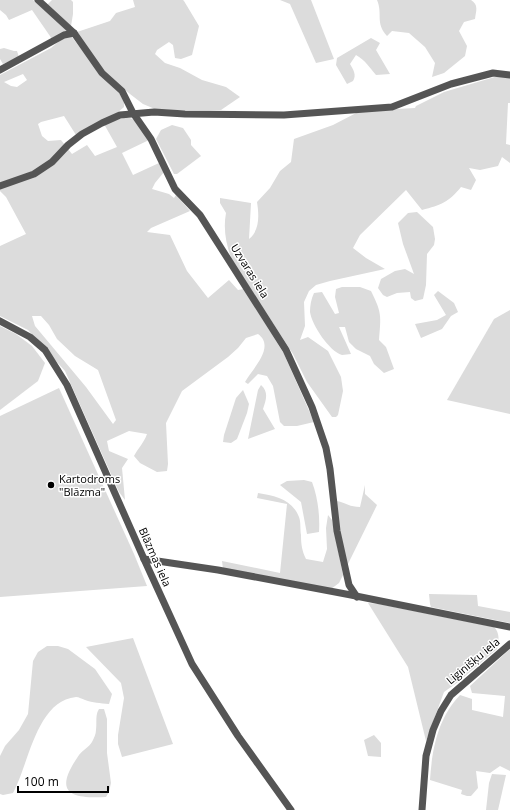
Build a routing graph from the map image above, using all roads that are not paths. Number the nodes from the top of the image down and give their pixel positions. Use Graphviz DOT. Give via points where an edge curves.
graph roads {
  1 [pos="38,0"];
  2 [pos="74,33"];
  3 [pos="0,70"];
  4 [pos="510,75"];
  5 [pos="133,113"];
  6 [pos="0,186"];
  7 [pos="0,321"];
  8 [pos="144,559"];
  9 [pos="357,597"];
  10 [pos="510,627"];
  11 [pos="510,644"];
  12 [pos="291,810"];
  13 [pos="422,810"];
  1 -- 2 [label="street, Uzvaras iela"];
  2 -- 3 [label="street" via="64,35"];
  2 -- 5 [label="street, Uzvaras iela" via="102,73 122,91"];
  4 -- 5 [label="street" via="493,74 451,84 392,107 284,115"];
  5 -- 6 [label="street" via="120,115 102,123 82,134 52,162 34,174"];
  5 -- 9 [label="street, Uzvaras iela" via="151,139 175,189 200,215 217,240 256,300 299,376 326,448 337,531 349,585"];
  7 -- 8 [label="street, Blāzmas iela" via="30,337 40,346 67,385"];
  8 -- 9 [label="street" via="218,570"];
  8 -- 12 [label="street, Blāzmas iela" via="192,664 238,736"];
  9 -- 10 [label="street"];
  11 -- 13 [label="street, Liginišķu iela" via="451,695 441,711 432,730 426,756"];
}
